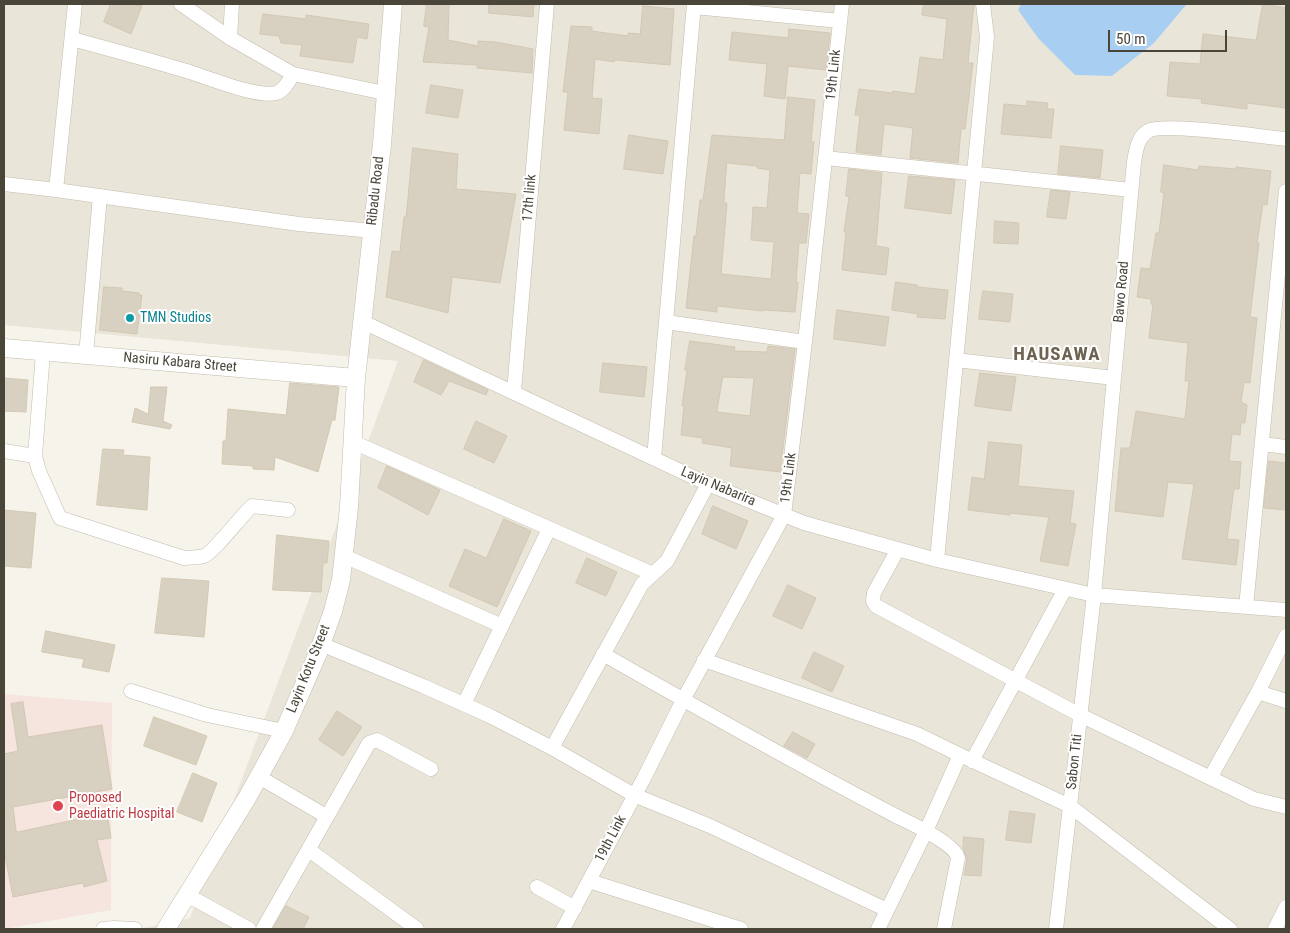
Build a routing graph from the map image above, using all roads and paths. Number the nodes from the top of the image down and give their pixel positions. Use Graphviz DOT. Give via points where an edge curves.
graph roads {
  1 [pos="75,4"];
  2 [pos="181,4"];
  3 [pos="232,4"];
  4 [pos="393,4"];
  5 [pos="547,4"];
  6 [pos="842,4"];
  7 [pos="983,4"];
  8 [pos="694,6"];
  9 [pos="840,22"];
  10 [pos="230,38"];
  11 [pos="72,39"];
  12 [pos="293,74"];
  13 [pos="385,93"];
  14 [pos="1286,139"];
  15 [pos="825,158"];
  16 [pos="974,172"];
  17 [pos="4,184"];
  18 [pos="56,190"];
  19 [pos="1131,190"];
  20 [pos="1286,191"];
  21 [pos="100,196"];
  22 [pos="372,230"];
  23 [pos="364,322"];
  24 [pos="666,322"];
  25 [pos="805,342"];
  26 [pos="4,348"];
  27 [pos="44,352"];
  28 [pos="86,355"];
  29 [pos="956,360"];
  30 [pos="356,378"];
  31 [pos="1114,378"];
  32 [pos="514,391"];
  33 [pos="353,442"];
  34 [pos="1262,444"];
  35 [pos="1286,447"];
  36 [pos="4,451"];
  37 [pos="35,456"];
  38 [pos="654,458"];
  39 [pos="708,484"];
  40 [pos="288,510"];
  41 [pos="784,515"];
  42 [pos="549,529"];
  43 [pos="898,549"];
  44 [pos="344,556"];
  45 [pos="937,560"];
  46 [pos="653,574"];
  47 [pos="1065,589"];
  48 [pos="1094,595"];
  49 [pos="1246,607"];
  50 [pos="1286,610"];
  51 [pos="502,626"];
  52 [pos="1286,636"];
  53 [pos="321,644"];
  54 [pos="603,654"];
  55 [pos="704,660"];
  56 [pos="1016,681"];
  57 [pos="131,691"];
  58 [pos="1258,692"];
  59 [pos="683,700"];
  60 [pos="1286,701"];
  61 [pos="464,704"];
  62 [pos="1080,715"];
  63 [pos="284,731"];
  64 [pos="552,748"];
  65 [pos="966,758"];
  66 [pos="431,769"];
  67 [pos="259,777"];
  68 [pos="1210,778"];
  69 [pos="634,795"];
  70 [pos="1070,806"];
  71 [pos="1286,807"];
  72 [pos="326,816"];
  73 [pos="926,831"];
  74 [pos="309,850"];
  75 [pos="589,882"];
  76 [pos="537,887"];
  77 [pos="187,895"];
  78 [pos="1286,907"];
  79 [pos="575,908"];
  80 [pos="887,910"];
  81 [pos="103,929"];
  82 [pos="136,929"];
  83 [pos="166,929"];
  84 [pos="248,929"];
  85 [pos="263,929"];
  86 [pos="417,929"];
  87 [pos="564,929"];
  88 [pos="741,929"];
  89 [pos="878,929"];
  90 [pos="944,929"];
  91 [pos="1056,929"];
  92 [pos="1230,929"];
  93 [pos="1275,929"];
  1 -- 11 [label="street"];
  2 -- 10 [label="street"];
  3 -- 10 [label="street"];
  4 -- 13 [label="street, Ribadu Road"];
  5 -- 32 [label="street, 17th link"];
  6 -- 9 [label="street, 19th Link"];
  7 -- 16 [label="street" via="987,37"];
  8 -- 9 [label="street"];
  8 -- 24 [label="street"];
  9 -- 15 [label="street, 19th Link"];
  10 -- 12 [label="street"];
  11 -- 12 [label="street" via="267,94 282,90"];
  11 -- 18 [label="street"];
  12 -- 13 [label="street"];
  13 -- 22 [label="street, Ribadu Road"];
  14 -- 19 [label="street, Bawo Road" via="1170,127 1148,131 1138,143"];
  15 -- 16 [label="street"];
  15 -- 25 [label="street, 19th Link"];
  16 -- 19 [label="street"];
  16 -- 29 [label="street"];
  17 -- 18 [label="street"];
  18 -- 21 [label="street"];
  19 -- 31 [label="street, Bawo Road"];
  20 -- 34 [label="street"];
  21 -- 22 [label="street" via="299,224"];
  21 -- 28 [label="street"];
  22 -- 23 [label="street, Ribadu Road"];
  23 -- 30 [label="street, Ribadu Road"];
  23 -- 32 [label="street, Layin Nabarira"];
  24 -- 25 [label="street"];
  24 -- 38 [label="street"];
  25 -- 41 [label="street, 19th Link"];
  26 -- 27 [label="street, Nasiru Kabara Street"];
  27 -- 28 [label="street, Nasiru Kabara Street"];
  27 -- 37 [label="street"];
  28 -- 30 [label="street, Nasiru Kabara Street"];
  29 -- 31 [label="street"];
  29 -- 45 [label="street"];
  30 -- 33 [label="street, Layin Kotu Street"];
  31 -- 48 [label="street, Bawo Road"];
  32 -- 38 [label="street, Layin Nabarira"];
  33 -- 42 [label="street"];
  33 -- 44 [label="street, Layin Kotu Street"];
  34 -- 35 [label="street"];
  34 -- 49 [label="street"];
  36 -- 37 [label="street"];
  37 -- 40 [label="street" via="60,518 184,558 205,556 252,506"];
  38 -- 39 [label="street, Layin Nabarira"];
  39 -- 41 [label="street, Layin Nabarira"];
  39 -- 46 [label="street" via="667,561"];
  41 -- 43 [label="street, Layin Nabarira"];
  41 -- 55 [label="street, 19th Link"];
  42 -- 46 [label="street"];
  42 -- 51 [label="street"];
  43 -- 45 [label="street, Layin Nabarira"];
  43 -- 56 [label="street" via="874,593 874,604"];
  44 -- 51 [label="street"];
  44 -- 53 [label="street, Layin Kotu Street" via="333,611"];
  45 -- 47 [label="street, Layin Nabarira"];
  46 -- 54 [label="street" via="642,584"];
  47 -- 48 [label="street, Layin Nabarira"];
  47 -- 56 [label="street"];
  48 -- 49 [label="street, Layin Nabarira"];
  48 -- 62 [label="street, Sabon Titi"];
  49 -- 50 [label="street, Layin Nabarira"];
  51 -- 61 [label="street"];
  52 -- 58 [label="street"];
  53 -- 61 [label="street"];
  53 -- 63 [label="street, Layin Kotu Street"];
  54 -- 59 [label="street"];
  54 -- 64 [label="street"];
  55 -- 59 [label="street, 19th Link"];
  55 -- 65 [label="street" via="917,734"];
  56 -- 62 [label="street"];
  56 -- 65 [label="street"];
  57 -- 63 [label="street" via="207,715"];
  58 -- 60 [label="street"];
  58 -- 68 [label="street"];
  59 -- 69 [label="street, 19th Link"];
  59 -- 73 [label="street"];
  61 -- 64 [label="street"];
  62 -- 68 [label="street"];
  62 -- 70 [label="street, Sabon Titi"];
  63 -- 67 [label="street, Layin Kotu Street"];
  64 -- 69 [label="street"];
  65 -- 70 [label="street"];
  65 -- 73 [label="street"];
  66 -- 72 [label="street" via="378,740 373,741 366,746"];
  67 -- 72 [label="street"];
  67 -- 77 [label="street, Layin Kotu Street"];
  68 -- 71 [label="street" via="1254,800"];
  69 -- 75 [label="street, 19th Link"];
  69 -- 80 [label="street" via="710,826"];
  70 -- 91 [label="street, Sabon Titi"];
  70 -- 92 [label="street"];
  72 -- 74 [label="street"];
  73 -- 80 [label="street"];
  73 -- 90 [label="street" via="958,855"];
  74 -- 85 [label="street"];
  74 -- 86 [label="street"];
  75 -- 79 [label="street, 19th Link"];
  75 -- 88 [label="street"];
  76 -- 79 [label="street"];
  77 -- 83 [label="street, Layin Kotu Street"];
  77 -- 84 [label="street"];
  78 -- 93 [label="street"];
  79 -- 87 [label="street, 19th Link"];
  80 -- 89 [label="street"];
  81 -- 82 [label="street"];
}
